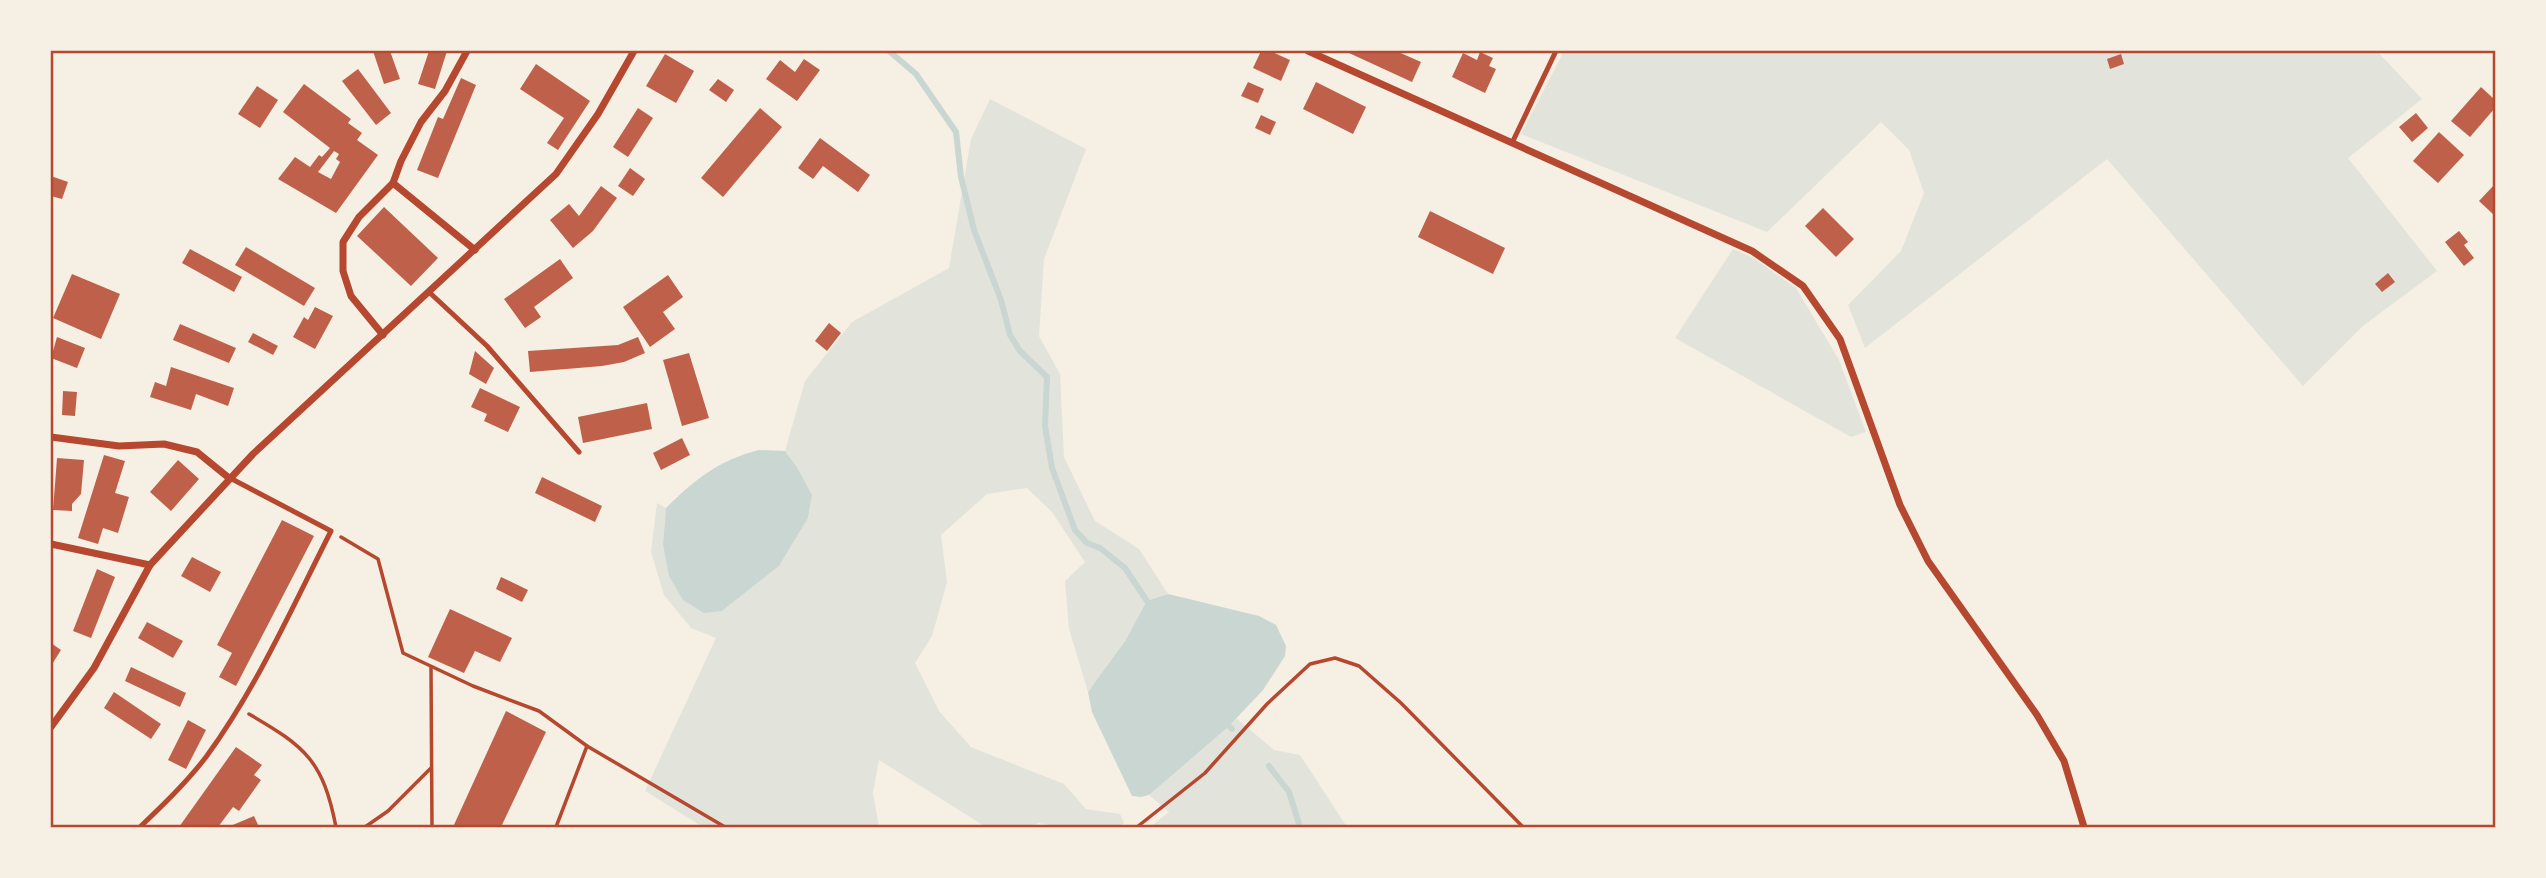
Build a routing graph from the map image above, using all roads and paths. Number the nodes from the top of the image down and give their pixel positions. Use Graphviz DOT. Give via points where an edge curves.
graph roads {
  1 [pos="467,51"];
  2 [pos="634,51"];
  3 [pos="1308,51"];
  4 [pos="1556,51"];
  5 [pos="1512,143"];
  6 [pos="393,183"];
  7 [pos="475,250"];
  8 [pos="429,292"];
  9 [pos="383,335"];
  10 [pos="51,437"];
  11 [pos="579,452"];
  12 [pos="229,478"];
  13 [pos="331,531"];
  14 [pos="51,544"];
  15 [pos="150,565"];
  16 [pos="431,667"];
  17 [pos="239,707"];
  18 [pos="51,726"];
  19 [pos="587,746"];
  20 [pos="432,768"];
  21 [pos="139,827"];
  22 [pos="336,827"];
  23 [pos="365,827"];
  24 [pos="432,827"];
  25 [pos="556,827"];
  26 [pos="725,827"];
  27 [pos="1138,827"];
  28 [pos="1523,827"];
  29 [pos="2084,827"];
  1 -- 6 [label="street" via="421,122"];
  2 -- 7 [label="street" via="556,174"];
  3 -- 5 [label="street"];
  4 -- 5 [label="lane"];
  5 -- 29 [label="street" via="1752,251 1803,286 1840,339 1900,505 1923,550 2064,761"];
  6 -- 7 [label="street"];
  6 -- 9 [label="street" via="359,217 343,242 343,271 351,296"];
  7 -- 8 [label="street"];
  8 -- 9 [label="street"];
  8 -- 11 [label="lane" via="487,346"];
  9 -- 12 [label="street"];
  10 -- 12 [label="street" via="186,449 197,452"];
  12 -- 13 [label="lane"];
  12 -- 15 [label="street"];
  13 -- 16 [label="path" via="378,559 403,653"];
  13 -- 17 [label="lane"];
  14 -- 15 [label="street"];
  15 -- 18 [label="street" via="94,668"];
  16 -- 19 [label="path" via="539,710"];
  16 -- 20 [label="path"];
  17 -- 21 [label="lane" via="177,792"];
  17 -- 22 [label="path" via="285,734 311,758 330,795"];
  19 -- 25 [label="path"];
  19 -- 26 [label="path"];
  20 -- 23 [label="path"];
  20 -- 24 [label="path"];
  27 -- 28 [label="path" via="1205,773 1310,664 1335,657 1359,666 1401,703"];
}
